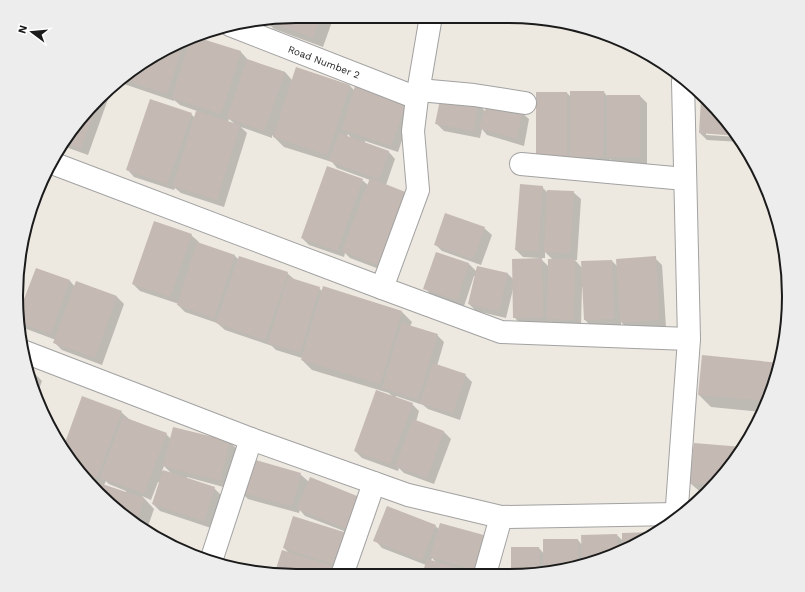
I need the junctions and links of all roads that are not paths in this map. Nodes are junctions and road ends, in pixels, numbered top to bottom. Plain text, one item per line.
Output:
1 (430, 23) edge
2 (240, 29) edge
3 (684, 87) edge
4 (418, 94) junction
5 (526, 103) dead end
6 (521, 164) dead end
7 (57, 165) edge
8 (685, 180) junction
9 (382, 288) junction
10 (689, 339) junction
11 (29, 354) edge
12 (251, 440) junction
13 (374, 483) junction
14 (676, 512) edge
15 (501, 517) junction
16 (669, 517) edge
17 (213, 556) edge
18 (344, 569) edge
19 (486, 569) edge

1 - 4 street
2 - 4 street, Road Number 2
3 - 8 street
4 - 5 street, Road Number 2
4 - 9 street
6 - 8 street
7 - 9 street
8 - 10 street
9 - 10 street
10 - 14 street
11 - 12 street
12 - 13 street
12 - 17 street
13 - 15 street
13 - 18 street
15 - 16 street
15 - 19 street

